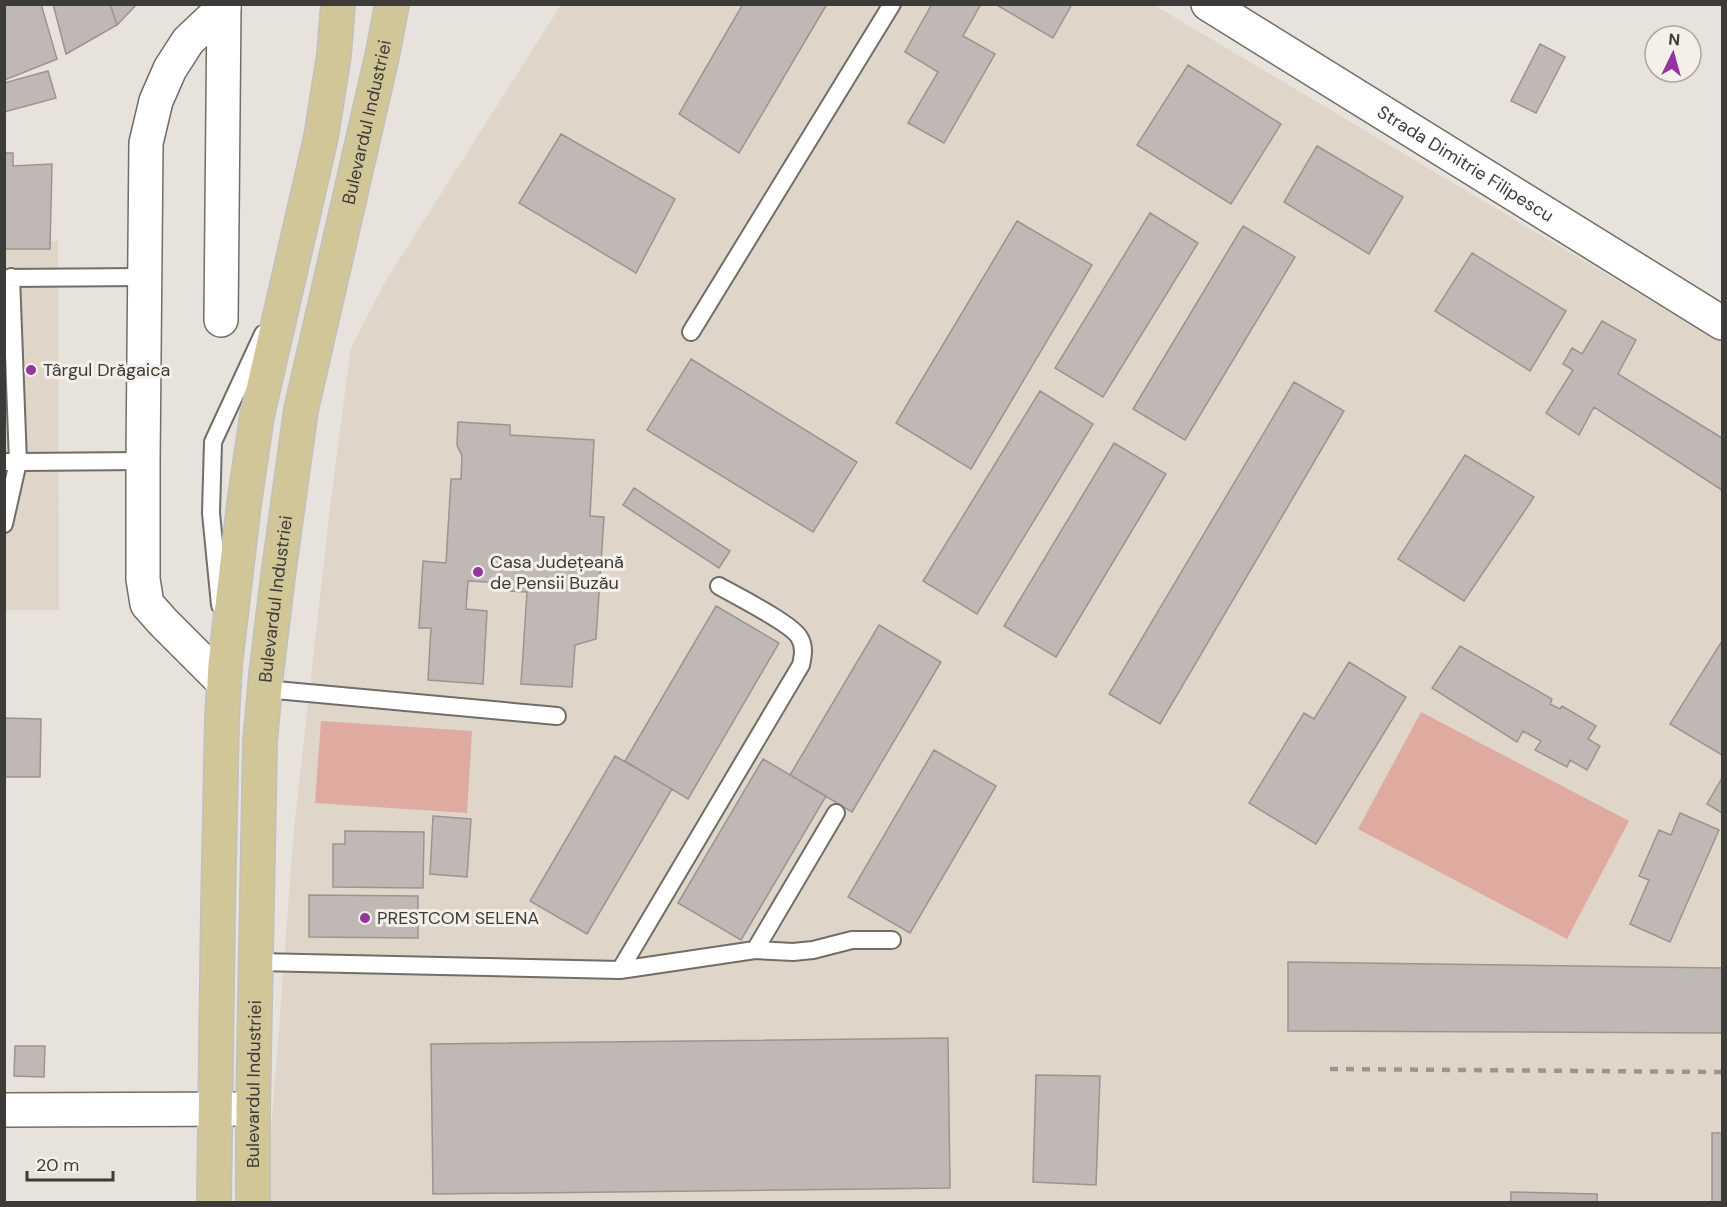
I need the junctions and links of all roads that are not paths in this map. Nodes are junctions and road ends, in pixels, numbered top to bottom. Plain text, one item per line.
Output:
1 (338, 4) edge
2 (392, 4) edge
3 (892, 4) edge
4 (1208, 4) edge
5 (224, 6) edge
6 (145, 277) junction
7 (8, 278) edge
8 (221, 320) dead end
9 (1722, 323) edge
10 (691, 332) dead end
11 (143, 461) junction
12 (11, 462) edge
13 (4, 524) edge
14 (719, 586) dead end
15 (225, 674) junction
16 (265, 689) junction
17 (557, 716) dead end
18 (836, 813) dead end
19 (892, 940) dead end
20 (755, 950) junction
21 (257, 962) junction
22 (620, 970) junction
23 (214, 1109) junction
24 (253, 1109) junction
25 (4, 1110) edge
26 (214, 1203) edge
27 (253, 1203) edge

1 - 15 main road
2 - 16 main road, Bulevardul Industriei
3 - 10 lane
4 - 9 street, Strada Dimitrie Filipescu
5 - 6 street
5 - 8 street
6 - 7 lane
6 - 11 street
7 - 12 lane
11 - 12 lane
11 - 15 street
12 - 13 lane
14 - 22 lane
15 - 23 main road
16 - 17 lane
16 - 21 main road, Bulevardul Industriei
18 - 20 lane
19 - 20 lane
20 - 22 lane
21 - 22 lane
21 - 24 main road, Bulevardul Industriei
23 - 24 street
23 - 25 street
23 - 26 main road
24 - 27 main road, Bulevardul Industriei

